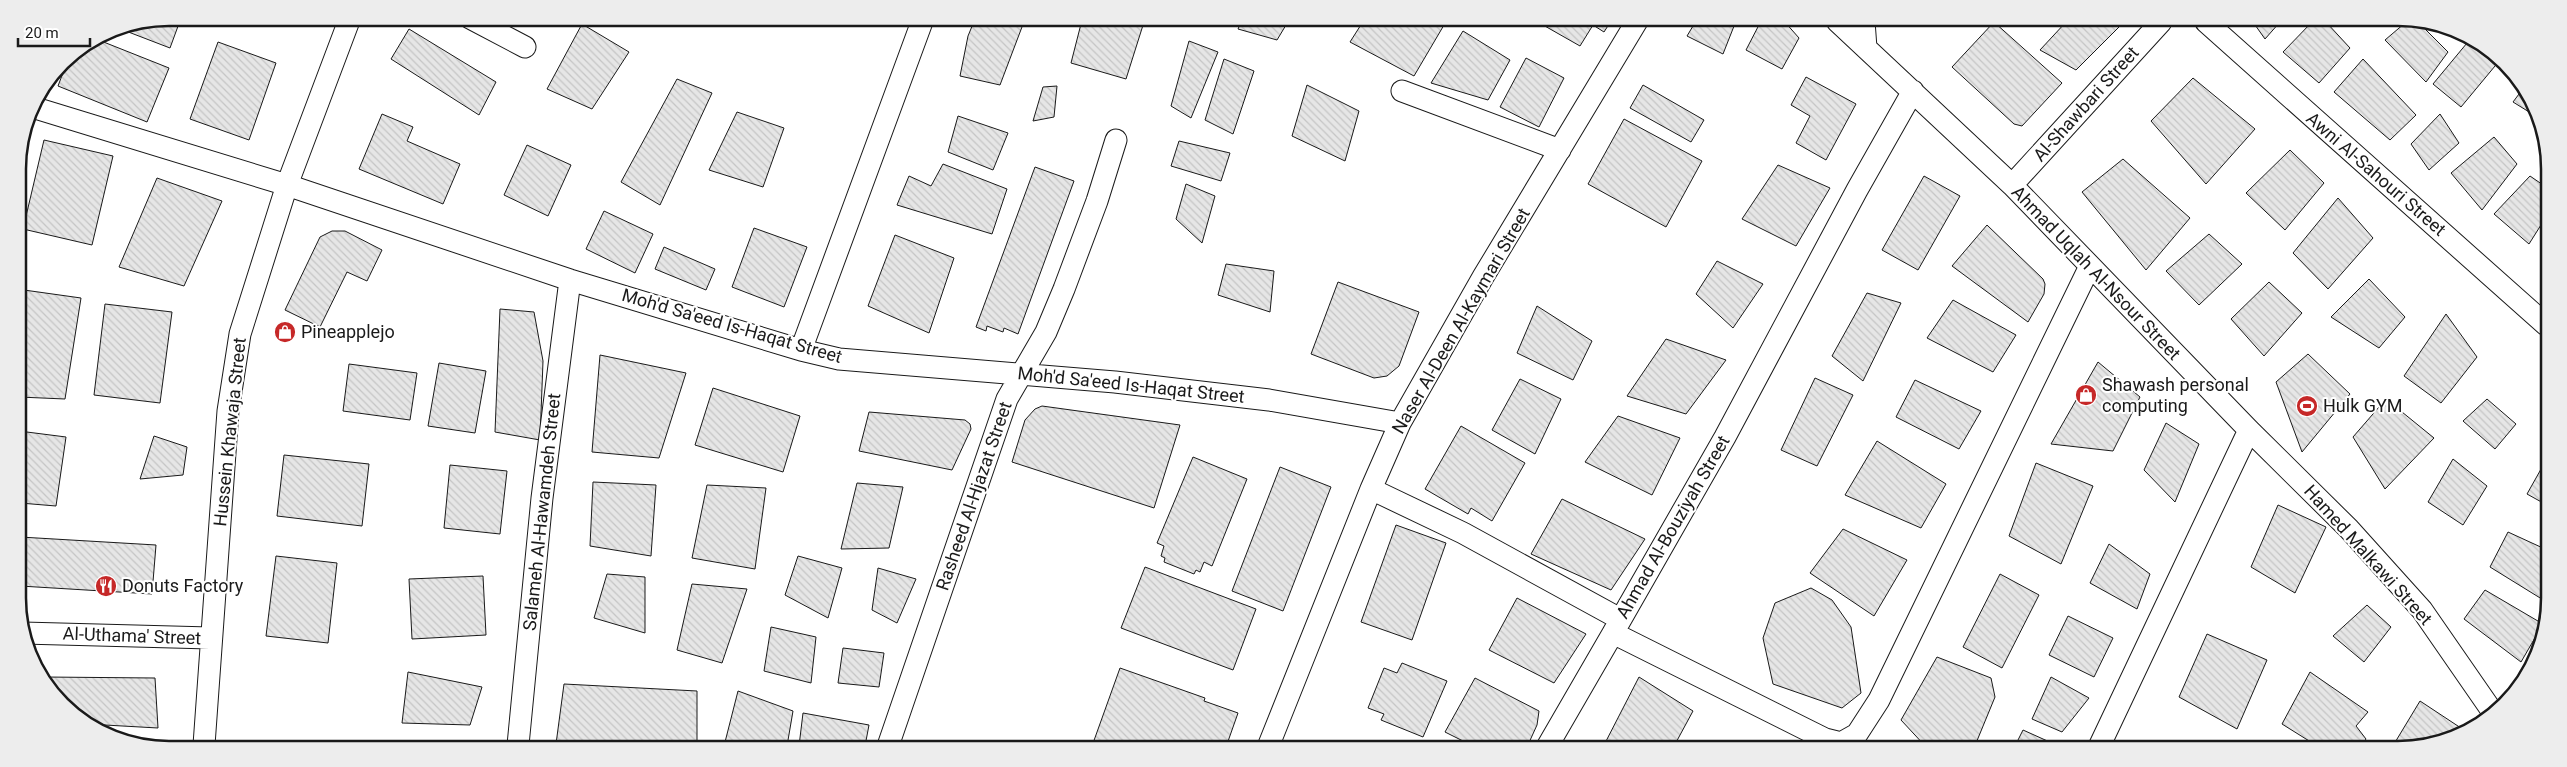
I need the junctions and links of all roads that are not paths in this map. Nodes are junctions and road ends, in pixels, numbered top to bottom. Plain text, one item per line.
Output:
1 (1634, 26) edge
2 (1843, 26) edge
3 (1864, 26) edge
4 (2157, 26) edge
5 (2211, 26) edge
6 (347, 27) edge
7 (487, 27) edge
8 (920, 27) edge
9 (525, 47) dead end
10 (1866, 48) junction
11 (1402, 90) dead end
12 (1913, 91) junction
13 (39, 109) edge
14 (1116, 140) dead end
15 (1560, 150) junction
16 (287, 185) junction
17 (2012, 185) junction
18 (2090, 266) junction
19 (570, 280) junction
20 (2541, 321) edge
21 (801, 350) junction
22 (1021, 373) junction
23 (1400, 423) junction
24 (2249, 430) junction
25 (1371, 489) junction
26 (1616, 626) junction
27 (31, 632) edge
28 (210, 638) junction
29 (2489, 707) edge
30 (1551, 740) edge
31 (1830, 740) edge
32 (1846, 740) edge
33 (2102, 740) edge
34 (204, 741) edge
35 (518, 741) edge
36 (890, 741) edge
37 (1271, 741) edge

1 - 15 street, Naser Al-Deen Al-Kaymari Street
2 - 10 street, Ahmad Uqlah Al-Nsour Street
3 - 10 street
4 - 17 street, Al-Shawbari Street
5 - 20 street, Awni Al-Sahouri Street
6 - 16 street, Hussein Khawaja Street
7 - 9 street
8 - 21 street
10 - 12 street, Ahmad Uqlah Al-Nsour Street
11 - 15 street
12 - 17 street, Ahmad Uqlah Al-Nsour Street
12 - 26 street, Ahmad Al-Bouziyah Street
13 - 16 street, Moh'd Sa'eed Is-Haqat Street
14 - 22 street, Rasheed Al-Hjazat Street
15 - 23 street, Naser Al-Deen Al-Kaymari Street
16 - 19 street, Moh'd Sa'eed Is-Haqat Street
16 - 28 street, Hussein Khawaja Street
17 - 18 street, Ahmad Uqlah Al-Nsour Street
18 - 24 street, Ahmad Uqlah Al-Nsour Street
18 - 32 street, Ahmad Al-Bouziyah Street
19 - 21 street, Moh'd Sa'eed Is-Haqat Street
19 - 35 street, Salameh Al-Hawamdeh Street
21 - 22 street, Moh'd Sa'eed Is-Haqat Street
22 - 23 street, Moh'd Sa'eed Is-Haqat Street
22 - 36 street, Rasheed Al-Hjazat Street
23 - 25 street, Naser Al-Deen Al-Kaymari Street
24 - 29 street, Hamed Malkawi Street
24 - 33 street
25 - 26 street
25 - 37 street, Naser Al-Deen Al-Kaymari Street
26 - 30 street
26 - 31 street, Ahmad Al-Bouziyah Street
27 - 28 street, Al-Uthama' Street
28 - 34 street, Hussein Khawaja Street

